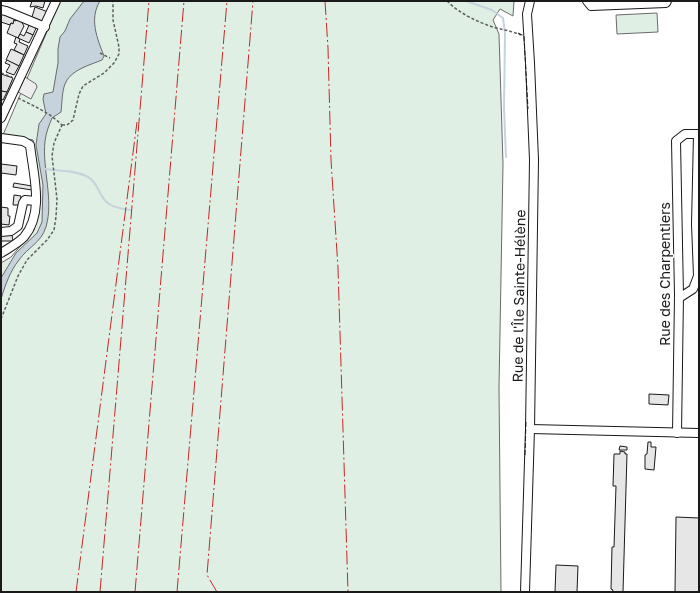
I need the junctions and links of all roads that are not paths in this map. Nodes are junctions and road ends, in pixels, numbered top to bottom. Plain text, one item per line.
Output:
1 (56, 1) edge
2 (530, 1) edge
3 (587, 1) edge
4 (668, 1) edge
5 (1, 10) edge
6 (45, 27) junction
7 (1, 118) edge
8 (698, 134) edge
9 (1, 138) edge
10 (36, 201) junction
11 (1, 232) edge
12 (1, 253) edge
13 (679, 298) junction
14 (530, 429) junction
15 (676, 433) junction
16 (699, 433) edge
17 (525, 592) edge

1 - 6 street
2 - 14 street, Rue de l'Île Sainte-Hélène
3 - 4 street
5 - 6 street
6 - 7 street
8 - 13 street
8 - 13 street, Rue des Charpentiers
9 - 10 street
10 - 11 street
10 - 12 street
13 - 15 street, Rue des Charpentiers
14 - 15 street
14 - 17 street, Rue de l'Île Sainte-Hélène
15 - 16 street

